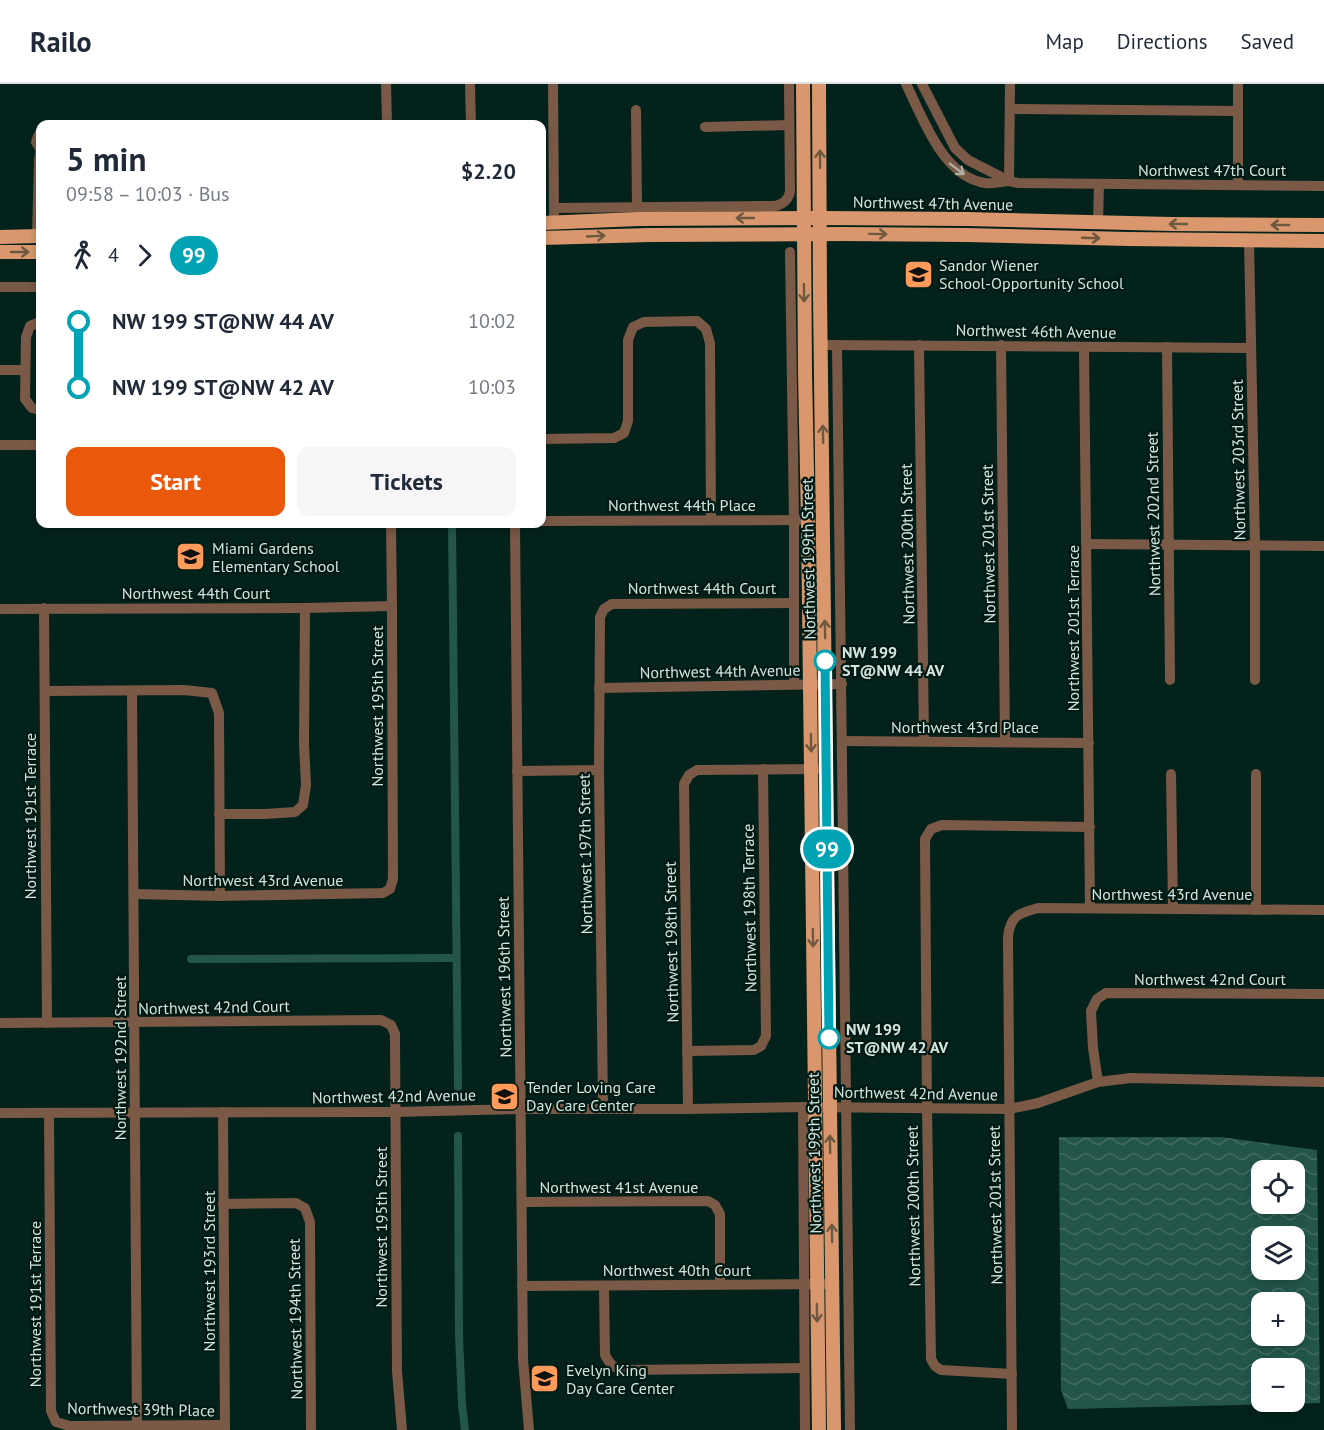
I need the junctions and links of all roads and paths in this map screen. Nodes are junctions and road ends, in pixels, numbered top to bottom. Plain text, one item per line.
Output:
1 (386, 84) edge
2 (553, 84) edge
3 (789, 84) edge
4 (803, 84) edge
5 (819, 84) edge
6 (906, 84) edge
7 (922, 84) edge
8 (1010, 84) edge
9 (1238, 84) edge
10 (470, 86) dead end
11 (1010, 109) junction
12 (636, 110) dead end
13 (1238, 111) junction
14 (387, 120) edge
15 (471, 120) edge
16 (789, 125) junction
17 (705, 127) dead end
18 (947, 134) junction
19 (935, 141) junction
20 (1009, 182) junction
21 (1099, 184) junction
22 (1238, 185) junction
23 (1324, 186) edge
24 (637, 207) junction
25 (554, 208) junction
26 (804, 218) junction
27 (820, 218) junction
28 (1054, 221) junction
29 (548, 223) edge
30 (1098, 223) junction
31 (1236, 225) junction
32 (1324, 225) edge
33 (804, 234) junction
34 (820, 234) junction
35 (36, 236) edge
36 (1032, 236) junction
37 (0, 237) edge
38 (546, 238) edge
39 (1249, 240) junction
40 (1324, 241) edge
41 (0, 252) edge
42 (36, 252) edge
43 (790, 252) dead end
44 (0, 287) edge
45 (36, 287) edge
46 (35, 324) edge
47 (822, 345) junction
48 (837, 345) junction
49 (919, 345) junction
50 (1001, 345) junction
51 (1084, 347) junction
52 (1167, 347) junction
53 (1251, 348) junction
54 (0, 370) edge
55 (25, 370) junction
56 (36, 409) edge
57 (546, 439) edge
58 (0, 445) edge
59 (36, 445) edge
60 (711, 520) junction
61 (794, 520) junction
62 (808, 520) junction
63 (824, 520) junction
64 (546, 521) edge
65 (391, 528) edge
66 (515, 528) edge
67 (1087, 544) junction
68 (1168, 545) junction
69 (1255, 545) junction
70 (1324, 546) edge
71 (793, 603) junction
72 (612, 604) joint
73 (392, 606) junction
74 (44, 608) junction
75 (304, 608) junction
76 (0, 609) edge
77 (1170, 680) dead end
78 (1255, 680) dead end
79 (794, 684) junction
80 (810, 684) junction
81 (826, 684) junction
82 (842, 684) junction
83 (599, 688) junction
84 (45, 691) junction
85 (132, 691) junction
86 (842, 741) junction
87 (924, 741) junction
88 (1005, 742) junction
89 (1089, 742) junction
90 (763, 769) junction
91 (812, 769) junction
92 (826, 769) junction
93 (599, 770) junction
94 (517, 771) junction
95 (1171, 774) dead end
96 (1256, 774) dead end
97 (219, 814) junction
98 (1090, 827) junction
99 (390, 889) joint
100 (135, 894) junction
101 (220, 896) junction
102 (1090, 908) junction
103 (1173, 909) junction
104 (1256, 910) junction
105 (1324, 910) edge
106 (1020, 912) joint
107 (1324, 994) edge
108 (134, 1022) junction
109 (0, 1023) edge
110 (47, 1023) junction
111 (391, 1025) joint
112 (687, 1051) junction
113 (1098, 1082) junction
114 (1324, 1082) edge
115 (809, 1107) junction
116 (830, 1107) junction
117 (846, 1107) junction
118 (520, 1109) junction
119 (603, 1109) junction
120 (688, 1109) junction
121 (927, 1109) junction
122 (1010, 1109) junction
123 (223, 1112) junction
124 (395, 1112) junction
125 (0, 1113) edge
126 (49, 1113) junction
127 (135, 1113) junction
128 (522, 1202) junction
129 (223, 1204) junction
130 (810, 1284) junction
131 (832, 1284) junction
132 (720, 1285) junction
133 (522, 1286) junction
134 (604, 1286) junction
135 (804, 1368) junction
136 (1012, 1374) junction
137 (56, 1422) joint
138 (137, 1425) junction
139 (225, 1427) edge
140 (311, 1430) edge
141 (402, 1430) edge
142 (529, 1430) edge
143 (805, 1430) edge
144 (819, 1430) edge
145 (834, 1430) edge
146 (850, 1430) edge
147 (1012, 1430) edge

1 - 14 street
2 - 25 street
3 - 16 street
4 - 26 main road, Northwest 199th Street
27 -> 5 main road, Northwest 199th Street
6 - 19 street, Northwest 47th Court
7 - 18 street
8 - 11 street
9 - 13 street
10 - 15 street
11 - 13 street
11 - 20 street
12 - 24 street
13 - 22 street
16 - 17 street
16 - 24 street
18 - 19 street
18 - 20 street
19 -> 20 street, Northwest 47th Court
20 - 21 street, Northwest 47th Court
21 - 22 street, Northwest 47th Court
21 - 30 street
22 - 23 street, Northwest 47th Court
24 - 25 street
25 - 29 street
26 - 27 main road, Northwest 47th Avenue
26 -> 29 main road, Northwest 47th Avenue
26 - 33 main road, Northwest 199th Street
27 - 28 main road, Northwest 47th Avenue
27 - 34 main road, Northwest 199th Street
28 - 30 main road, Northwest 47th Avenue
28 - 36 main road
31 -> 30 main road, Northwest 47th Avenue
32 -> 31 main road, Northwest 47th Avenue
31 - 39 main road
33 - 34 main road, Northwest 47th Avenue
38 -> 33 main road, Northwest 47th Avenue
33 -> 62 main road, Northwest 199th Street
34 -> 36 main road, Northwest 47th Avenue
34 - 47 main road, Northwest 199th Street
35 - 37 main road
36 -> 39 main road, Northwest 47th Avenue
39 - 40 main road, Northwest 47th Avenue
39 - 53 street, Northwest 203rd Street
41 -> 42 main road
43 - 61 street
44 - 45 street
46 - 55 street
47 - 48 street, Northwest 46th Avenue
63 -> 47 main road, Northwest 199th Street
48 - 49 street, Northwest 46th Avenue
48 - 82 street
49 - 50 street, Northwest 46th Avenue
49 - 87 street, Northwest 200th Street
50 - 51 street, Northwest 46th Avenue
50 - 88 street, Northwest 201st Street
51 - 52 street, Northwest 46th Avenue
51 - 67 street, Northwest 201st Terrace
52 - 53 street, Northwest 46th Avenue
52 - 68 street, Northwest 202nd Street
53 - 69 street, Northwest 203rd Street
54 - 55 street
55 - 56 street
57 - 60 street
58 - 59 street
60 - 61 street, Northwest 44th Place
60 - 64 street, Northwest 44th Place
61 - 62 street, Northwest 44th Place
61 - 71 street
62 - 63 street, Northwest 44th Place
62 - 80 main road, Northwest 199th Street
81 -> 63 main road, Northwest 199th Street
65 - 73 street, Northwest 195th Street
66 - 94 street, Northwest 196th Street
67 - 68 street
67 - 89 street, Northwest 201st Terrace
68 - 69 street
68 - 77 street, Northwest 202nd Street
69 - 70 street
69 - 78 street, Northwest 203rd Street
71 - 72 street, Northwest 44th Court
71 - 79 street
72 - 83 street, Northwest 197th Street
73 - 75 street, Northwest 44th Court
73 - 99 street, Northwest 195th Street
74 - 75 street, Northwest 44th Court
74 - 76 street, Northwest 44th Court
74 - 84 street, Northwest 191st Terrace
75 - 97 street
79 - 80 street, Northwest 44th Avenue
79 - 83 street, Northwest 44th Avenue
80 - 81 street, Northwest 44th Avenue
80 -> 91 main road, Northwest 199th Street
81 - 82 street, Northwest 44th Avenue
81 - 92 main road, Northwest 199th Street
82 - 86 street
83 - 93 street, Northwest 197th Street
84 - 85 street
84 - 110 street, Northwest 191st Terrace
85 - 97 street
85 - 100 street, Northwest 192nd Street
86 - 87 street, Northwest 43rd Place
86 - 117 street
87 - 88 street, Northwest 43rd Place
88 - 89 street, Northwest 43rd Place
89 - 98 street, Northwest 201st Terrace
90 - 91 street
90 - 112 street, Northwest 198th Street
90 - 112 street, Northwest 198th Terrace
91 - 92 street
91 -> 115 main road, Northwest 199th Street
92 - 116 main road, Northwest 199th Street
93 - 94 street
93 - 119 street, Northwest 197th Street
94 - 118 street, Northwest 196th Street
95 - 103 street
96 - 104 street
97 - 101 street
98 - 102 street, Northwest 201st Terrace
98 - 121 street, Northwest 200th Street
99 - 101 street, Northwest 43rd Avenue
100 - 101 street, Northwest 43rd Avenue
100 - 108 street, Northwest 192nd Street
102 - 103 street, Northwest 43rd Avenue
102 - 106 street, Northwest 43rd Avenue
103 - 104 street, Northwest 43rd Avenue
104 - 105 street, Northwest 43rd Avenue
106 - 122 street, Northwest 201st Street
107 - 113 street, Northwest 42nd Court
108 - 110 street, Northwest 42nd Court
108 - 111 street, Northwest 42nd Court
108 - 127 street, Northwest 192nd Street
109 - 110 street, Northwest 42nd Court
111 - 124 street, Northwest 195th Street
112 - 120 street, Northwest 198th Street
113 - 114 street, Northwest 42nd Avenue
113 - 122 street, Northwest 42nd Avenue
115 - 116 street, Northwest 42nd Avenue
115 - 120 street, Northwest 42nd Avenue
115 - 130 main road, Northwest 199th Street
116 - 117 street, Northwest 42nd Avenue
131 -> 116 main road, Northwest 199th Street
117 - 121 street, Northwest 42nd Avenue
117 - 146 street
118 - 119 street, Northwest 42nd Avenue
118 - 124 street, Northwest 42nd Avenue
118 - 128 street, Northwest 196th Street
119 - 120 street, Northwest 42nd Avenue
121 - 122 street, Northwest 42nd Avenue
121 - 136 street, Northwest 200th Street
122 - 136 street, Northwest 201st Street
123 - 124 street, Northwest 42nd Avenue
123 - 127 street, Northwest 42nd Avenue
123 - 129 street, Northwest 193rd Street
124 - 141 street, Northwest 195th Street
125 - 126 street, Northwest 42nd Avenue
126 - 127 street, Northwest 42nd Avenue
126 - 137 street, Northwest 191st Terrace
127 - 138 street, Northwest 192nd Street
128 - 132 street, Northwest 41st Avenue
128 - 133 street, Northwest 196th Street
129 - 139 street, Northwest 193rd Street
129 - 140 street, Northwest 194th Street
130 - 131 street, Northwest 40th Court
130 - 132 street, Northwest 40th Court
130 - 135 street
130 -> 144 main road, Northwest 199th Street
131 - 145 main road, Northwest 199th Street
132 - 134 street, Northwest 40th Court
133 - 134 street, Northwest 40th Court
133 - 142 street, Northwest 196th Street
134 - 135 street
135 - 143 street
136 - 147 street, Northwest 201st Street
137 - 138 street, Northwest 39th Place
138 - 139 street, Northwest 39th Place

